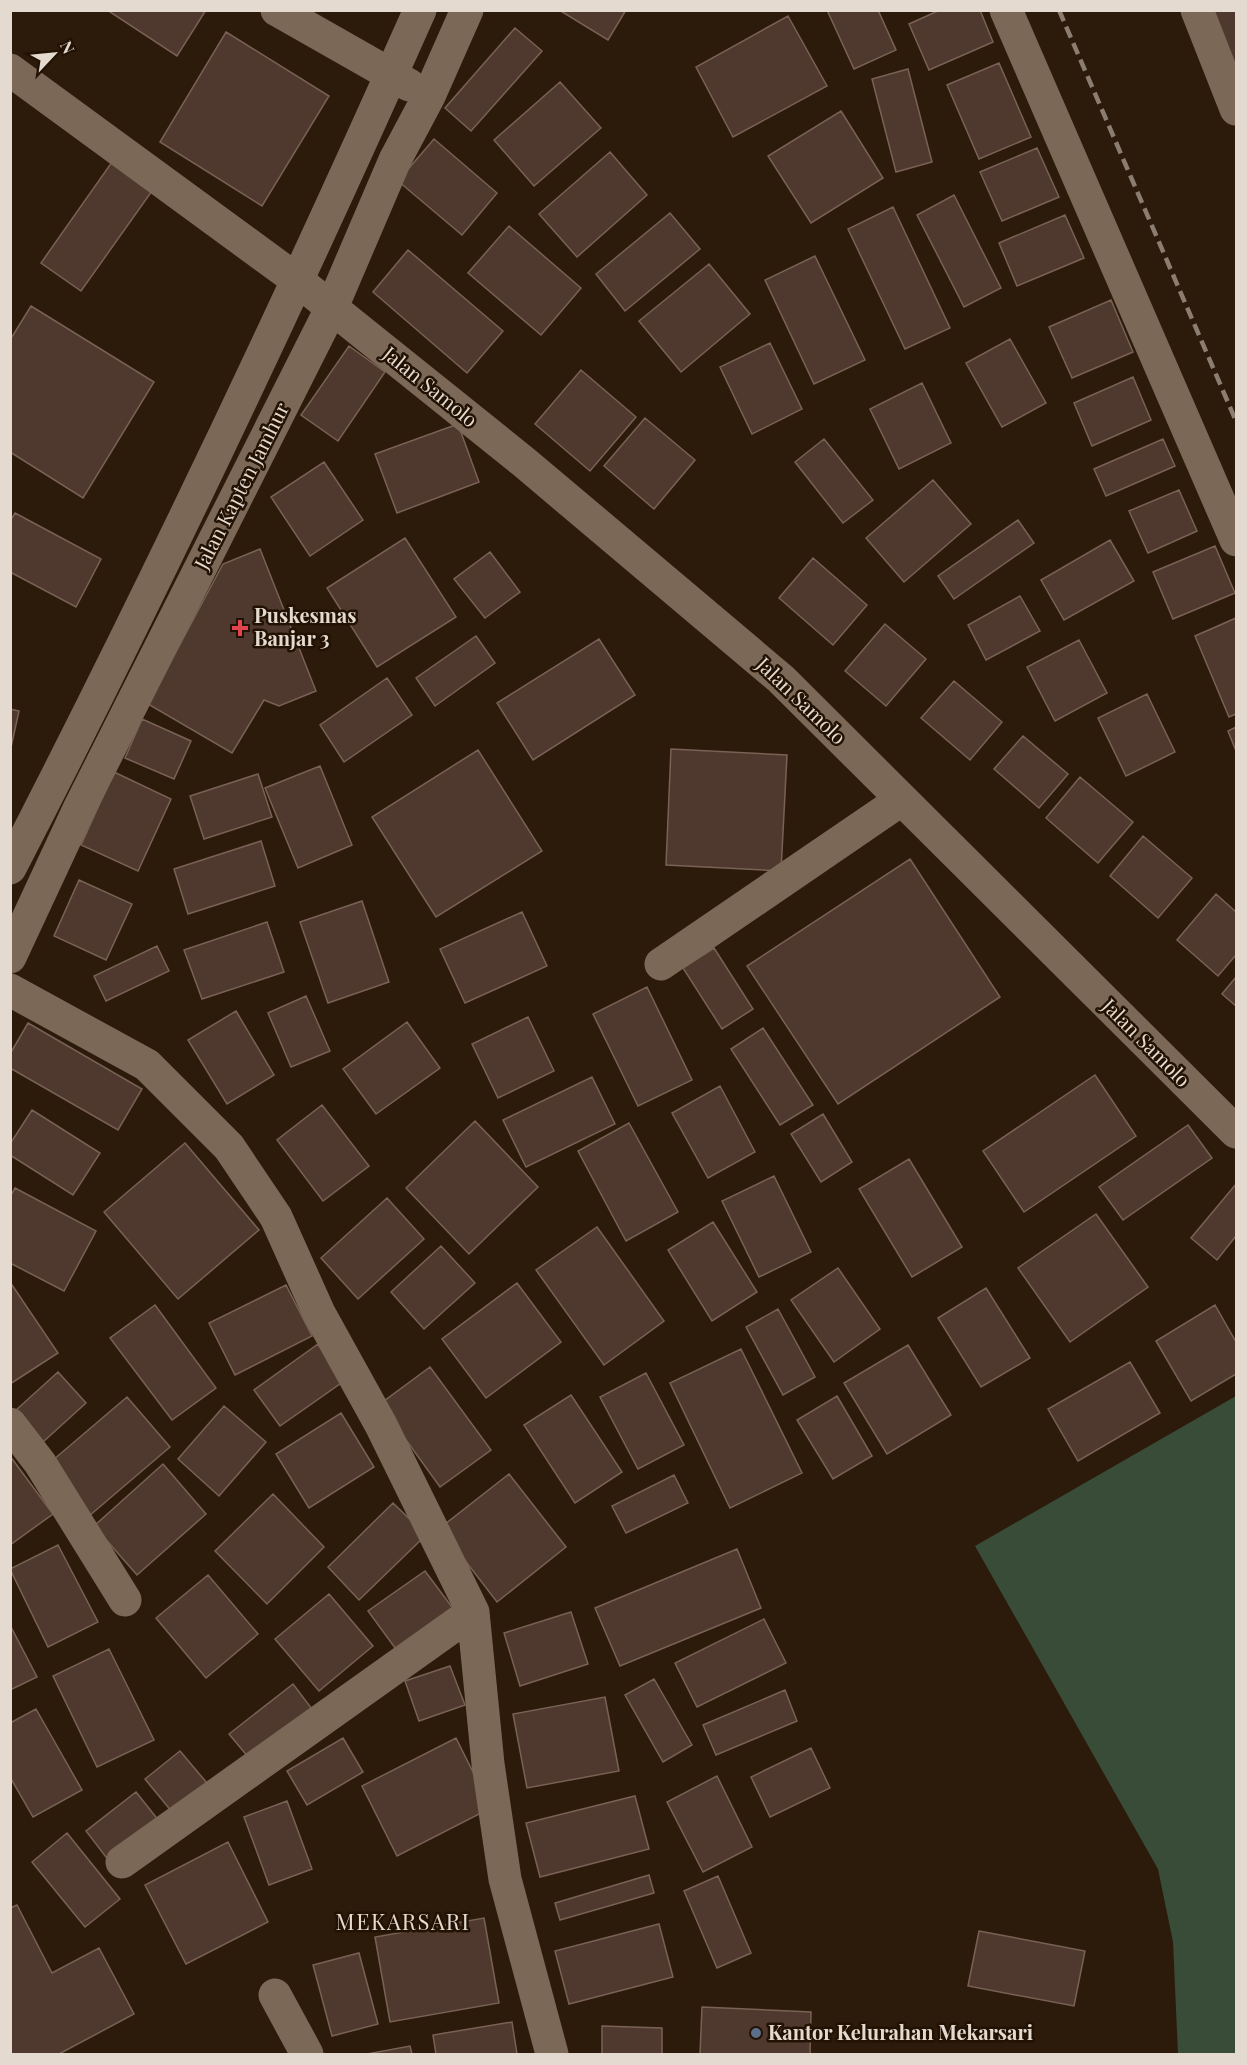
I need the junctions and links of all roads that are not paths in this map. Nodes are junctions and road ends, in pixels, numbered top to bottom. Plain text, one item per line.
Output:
1 (277, 10) edge
2 (420, 10) edge
3 (467, 10) edge
4 (1006, 10) edge
5 (1197, 10) edge
6 (10, 70) edge
7 (391, 75) junction
8 (429, 96) junction
9 (1236, 109) edge
10 (297, 280) junction
11 (332, 307) junction
12 (1236, 540) edge
13 (901, 800) junction
14 (10, 868) edge
15 (10, 957) edge
16 (661, 964) dead end
17 (10, 990) edge
18 (1236, 1132) edge
19 (10, 1424) edge
20 (125, 1600) dead end
21 (472, 1612) junction
22 (122, 1862) dead end
23 (275, 1995) dead end
24 (307, 2055) edge
25 (552, 2055) edge

1 - 7 street
2 - 7 street, Jalan Kapten Jamhur
3 - 8 street, Jalan Kapten Jamhur
4 - 12 street
5 - 9 street
6 - 10 street, Jalan Samolo
7 - 8 street
7 - 10 street, Jalan Kapten Jamhur
8 - 11 street, Jalan Kapten Jamhur
10 - 11 street, Jalan Samolo
10 - 14 street, Jalan Kapten Jamhur
11 - 13 street, Jalan Samolo
11 - 15 street, Jalan Kapten Jamhur
13 - 16 street
13 - 18 street, Jalan Samolo
17 - 21 street
19 - 20 street
21 - 22 street
21 - 25 street
23 - 24 street

